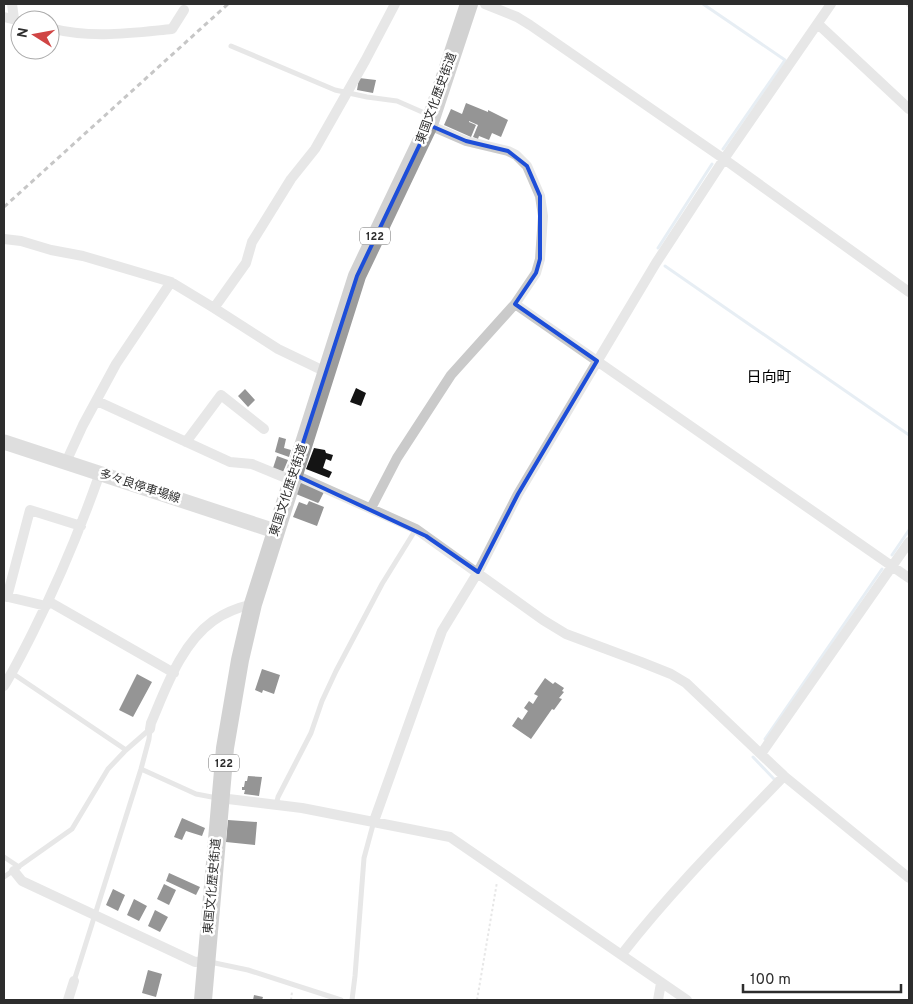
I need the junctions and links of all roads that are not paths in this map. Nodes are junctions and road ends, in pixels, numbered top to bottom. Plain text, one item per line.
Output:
1 (395, 4) edge
2 (469, 4) edge
3 (485, 4) edge
4 (831, 4) edge
5 (184, 10) dead end
6 (818, 24) junction
7 (60, 30) edge
8 (231, 46) dead end
9 (347, 93) junction
10 (909, 109) edge
11 (430, 120) junction
12 (724, 158) junction
13 (4, 239) edge
14 (172, 282) junction
15 (909, 292) edge
16 (515, 304) junction
17 (214, 308) junction
18 (597, 361) junction
19 (326, 372) junction
20 (97, 401) junction
21 (264, 429) dead end
22 (4, 442) edge
23 (186, 442) junction
24 (66, 462) junction
25 (100, 473) junction
26 (292, 477) junction
27 (371, 508) junction
28 (81, 526) junction
29 (416, 529) junction
30 (275, 531) junction
31 (909, 542) edge
32 (892, 566) junction
33 (478, 572) junction
34 (909, 578) edge
35 (6, 596) edge
36 (47, 603) junction
37 (253, 604) junction
38 (12, 673) junction
39 (174, 673) junction
40 (4, 686) edge
41 (150, 729) junction
42 (126, 750) junction
43 (761, 754) junction
44 (141, 769) junction
45 (784, 776) junction
46 (220, 798) junction
47 (276, 805) junction
48 (374, 821) junction
49 (4, 857) edge
50 (16, 869) junction
51 (4, 877) edge
52 (909, 878) edge
53 (95, 916) junction
54 (622, 954) junction
55 (206, 961) junction
56 (74, 981) joint
57 (661, 983) junction
58 (68, 1000) edge
59 (202, 1000) edge
60 (341, 1000) edge
61 (352, 1000) edge
62 (658, 1000) edge
63 (687, 1000) edge

1 - 9 street
2 - 11 highway, 東国文化歴史街道 / 122
3 - 12 street
4 - 6 street
5 - 7 street
6 - 10 street
6 - 12 street
8 - 9 lane
9 - 11 lane
9 - 17 street
11 - 16 street
11 - 19 highway, 東国文化歴史街道 / 122
12 - 15 street
12 - 18 street
13 - 14 street
14 - 17 street
14 - 20 street
16 - 18 street
16 - 27 street
17 - 19 street
18 - 32 street
18 - 33 street
19 - 26 highway, 東国文化歴史街道 / 122
20 - 23 street
20 - 24 street
21 - 23 street
22 - 24 main road, 多々良停車場線
23 - 26 street
24 - 25 main road, 多々良停車場線
25 - 28 street
25 - 30 main road, 多々良停車場線
26 - 27 street
26 - 30 highway, 東国文化歴史街道 / 122
27 - 29 street
28 - 35 street
28 - 36 street
29 - 33 street
29 - 47 lane
30 - 37 highway, 東国文化歴史街道 / 122
31 - 32 street
32 - 34 street
32 - 43 street
33 - 43 street
33 - 48 street
35 - 36 street
36 - 38 street
36 - 39 street
37 - 39 street
37 - 46 highway, 東国文化歴史街道 / 122
38 - 40 street
38 - 42 lane
39 - 41 street
41 - 42 lane
41 - 44 lane
42 - 50 lane
43 - 45 street
44 - 46 lane
44 - 53 lane
45 - 52 street
45 - 54 street
46 - 47 street
46 - 55 highway, 東国文化歴史街道 / 122
47 - 48 street
48 - 54 street
48 - 61 lane
49 - 50 lane
50 - 51 lane
50 - 53 street
53 - 55 street
53 - 56 lane
54 - 57 street
55 - 59 highway, 東国文化歴史街道 / 122
55 - 60 lane
56 - 58 street
57 - 62 street
57 - 63 street

